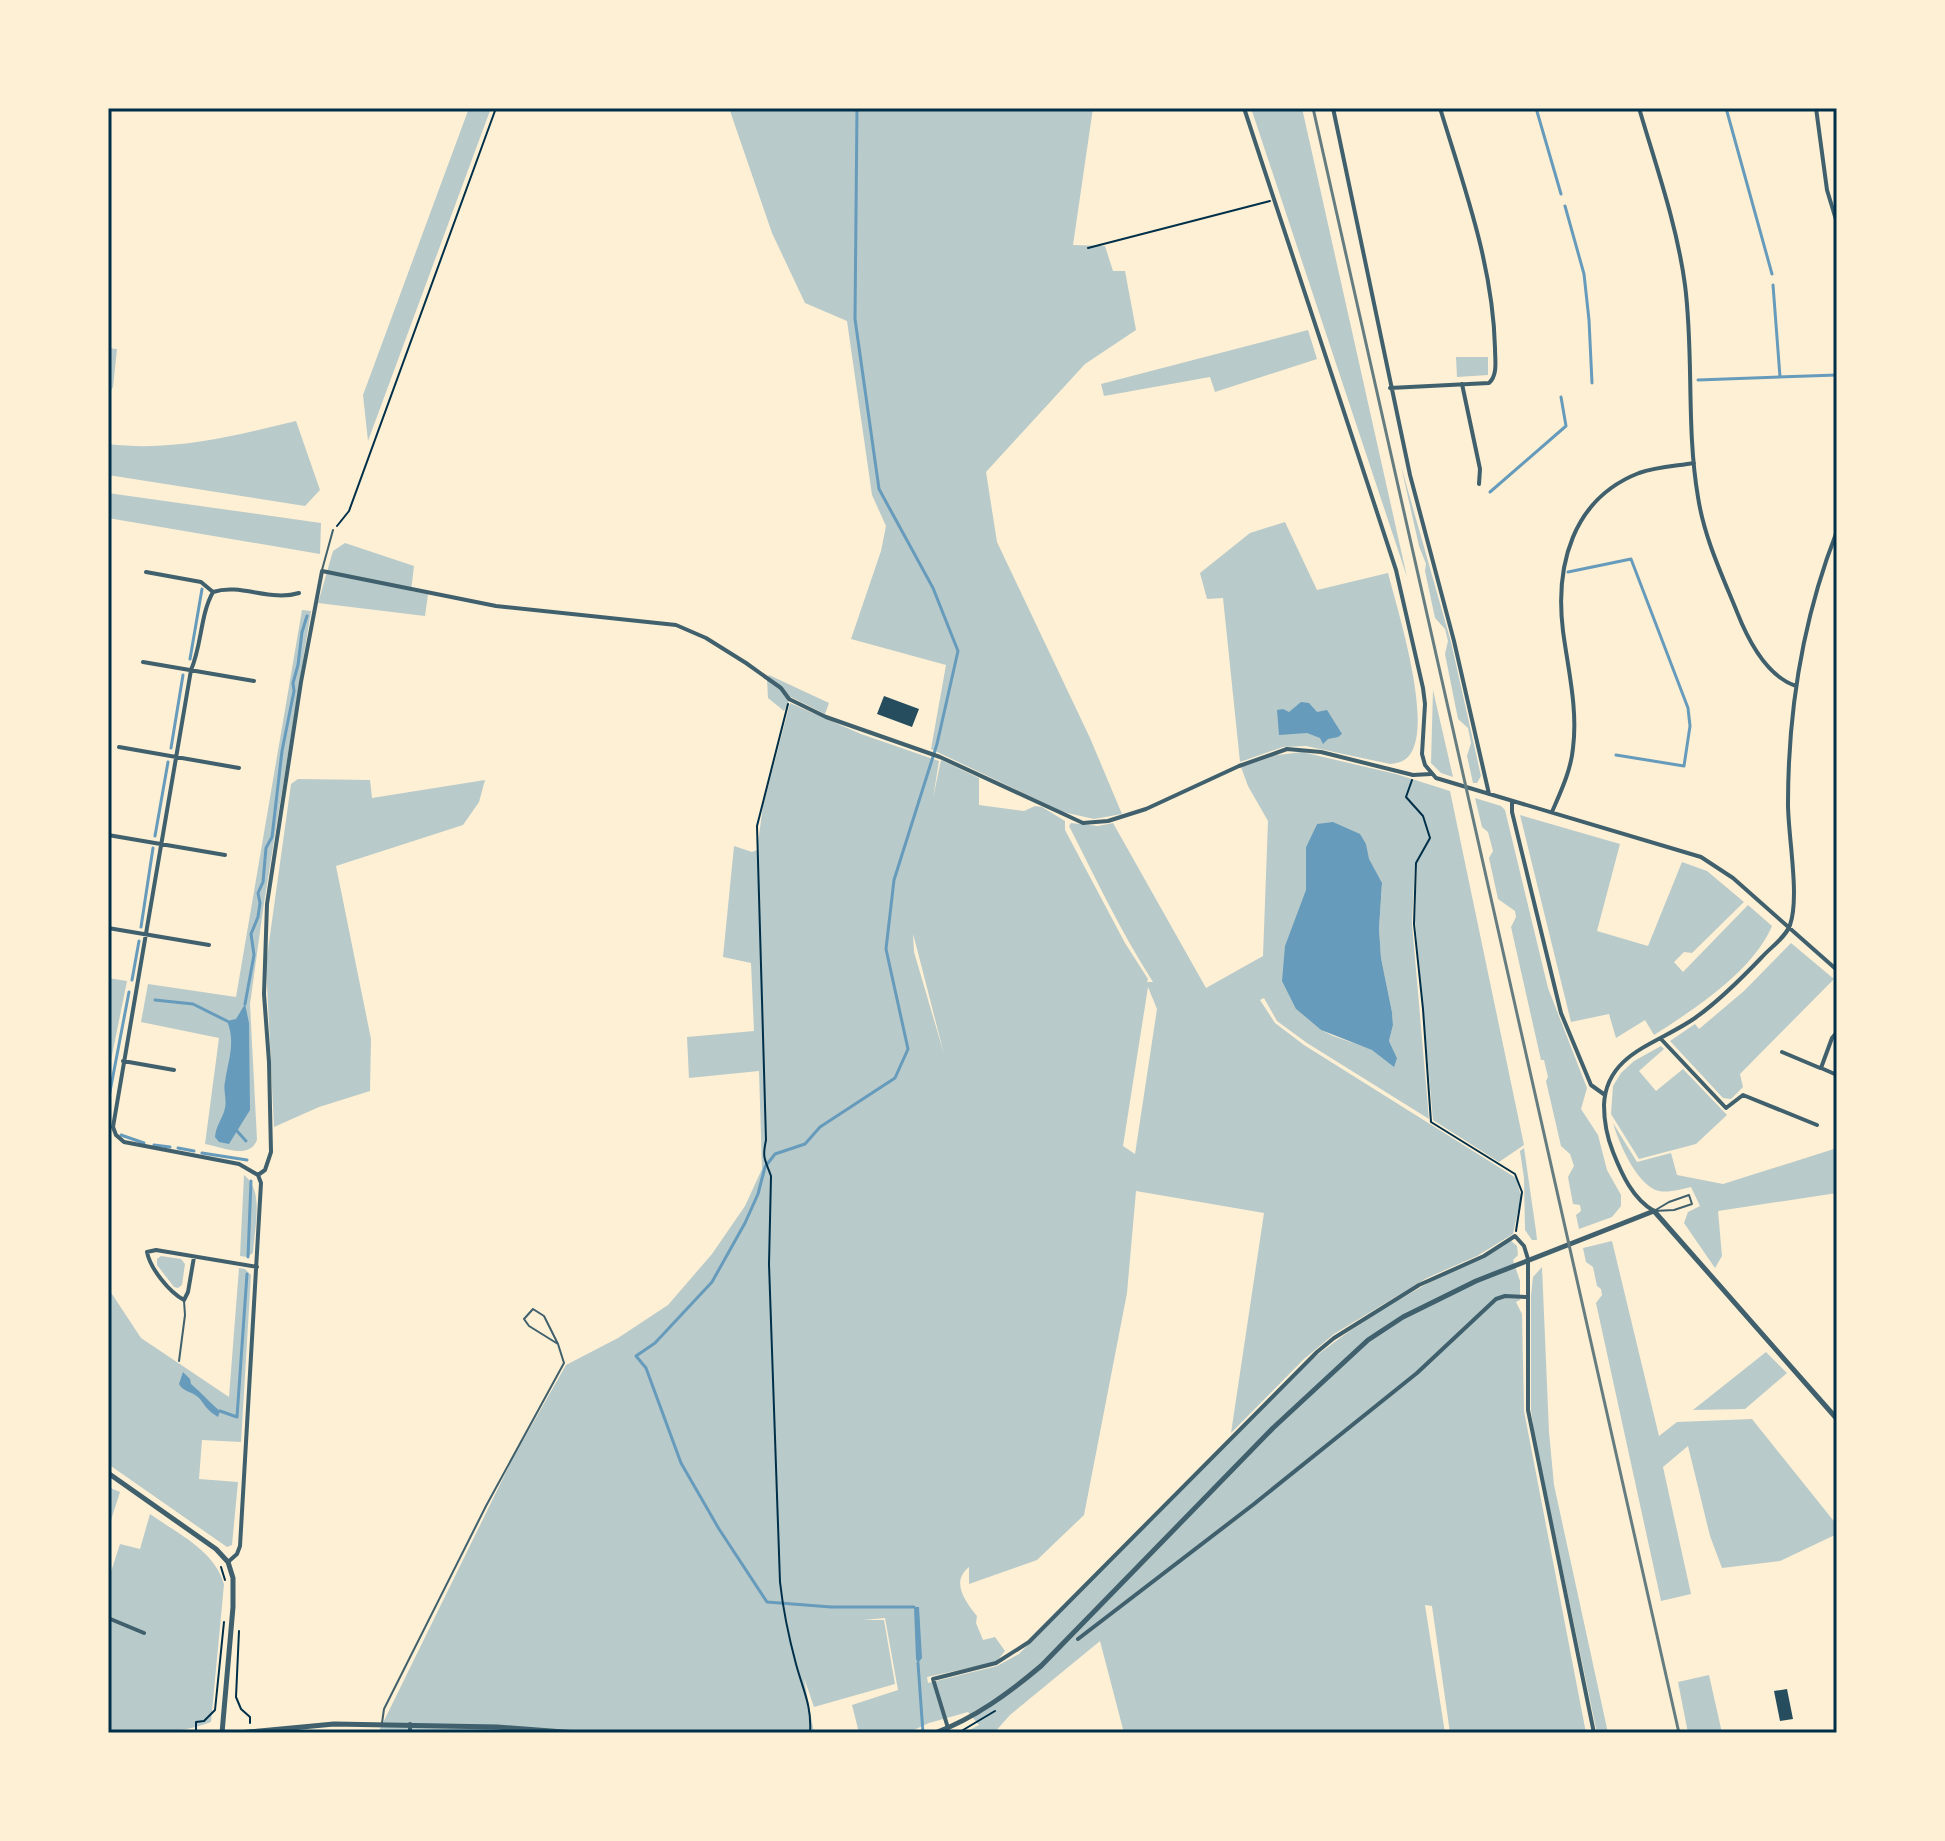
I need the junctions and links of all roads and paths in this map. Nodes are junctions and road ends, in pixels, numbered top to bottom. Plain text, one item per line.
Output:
1 (496, 108) edge
2 (1244, 108) edge
3 (1333, 108) edge
4 (1440, 108) edge
5 (1639, 108) edge
6 (1816, 108) edge
7 (1275, 199) junction
8 (1837, 223) edge
9 (1088, 248) dead end
10 (1462, 384) junction
11 (1390, 388) junction
12 (1694, 463) junction
13 (1479, 484) dead end
14 (333, 530) joint
15 (1837, 531) edge
16 (322, 571) junction
17 (146, 572) dead end
18 (213, 592) junction
19 (299, 593) dead end
20 (143, 662) dead end
21 (191, 670) junction
22 (254, 681) dead end
23 (1796, 686) junction
24 (789, 699) junction
25 (119, 747) dead end
26 (176, 757) junction
27 (239, 768) dead end
28 (1431, 774) junction
29 (1413, 775) junction
30 (1489, 794) junction
31 (1512, 801) junction
32 (1552, 812) junction
33 (108, 835) edge
34 (161, 844) junction
35 (225, 855) dead end
36 (108, 928) edge
37 (1789, 928) junction
38 (146, 934) junction
39 (209, 945) dead end
40 (1837, 970) edge
41 (1837, 1032) edge
42 (1661, 1039) junction
43 (1782, 1052) dead end
44 (123, 1061) junction
45 (1821, 1068) junction
46 (174, 1070) dead end
47 (1837, 1075) edge
48 (1605, 1095) junction
49 (1817, 1125) dead end
50 (116, 1135) junction
51 (108, 1138) edge
52 (258, 1175) junction
53 (1654, 1211) junction
54 (1515, 1236) junction
55 (194, 1257) junction
56 (1528, 1259) junction
57 (257, 1267) junction
58 (1526, 1297) junction
59 (184, 1300) junction
60 (558, 1344) junction
61 (179, 1361) dead end
62 (1837, 1419) edge
63 (108, 1473) edge
64 (228, 1562) junction
65 (226, 1584) dead end
66 (225, 1616) dead end
67 (108, 1618) edge
68 (144, 1633) dead end
69 (1078, 1639) dead end
70 (241, 1709) dead end
71 (381, 1724) junction
72 (410, 1724) junction
73 (948, 1728) junction
74 (250, 1731) edge
75 (196, 1733) edge
76 (222, 1733) edge
77 (237, 1733) edge
78 (410, 1733) edge
79 (577, 1733) edge
80 (810, 1733) edge
81 (935, 1733) edge
82 (1594, 1733) edge

1 - 14 path
2 - 7 street
3 - 11 street
4 - 10 street
5 - 12 street
6 - 8 street
7 - 9 path
7 - 28 street
10 - 11 street
10 - 13 street
11 - 30 street
12 - 23 street
12 - 32 street
14 - 16 lane
15 - 23 street
16 - 24 street
16 - 52 street
17 - 18 street
18 - 19 street
18 - 21 street
20 - 21 street
21 - 22 street
21 - 26 street
23 - 37 street
24 - 29 street
24 - 80 path
25 - 26 street
26 - 27 street
26 - 34 street
28 - 29 street
28 - 30 street
29 - 54 path
30 - 31 street
31 - 32 street
31 - 48 street
32 - 37 street
33 - 34 street
34 - 35 street
34 - 38 street
36 - 38 street
37 - 40 street
37 - 42 street
38 - 39 street
38 - 44 street
41 - 45 street
42 - 48 street
42 - 49 street
43 - 45 street
44 - 46 street
44 - 50 street
45 - 47 street
48 - 53 street
50 - 51 street
50 - 52 street
52 - 57 street
53 - 53 lane
53 - 56 street
53 - 62 street
54 - 56 street
54 - 73 street
55 - 57 street
55 - 59 street
55 - 59 street
56 - 58 street
56 - 73 street
57 - 64 street
58 - 69 street
58 - 82 street
59 - 61 lane
60 - 60 lane
60 - 71 lane
63 - 64 street
64 - 65 path
64 - 76 street
66 - 75 path
67 - 68 street
70 - 74 path
71 - 72 street
71 - 74 street
72 - 78 street
72 - 79 street
73 - 81 street
74 - 77 street

